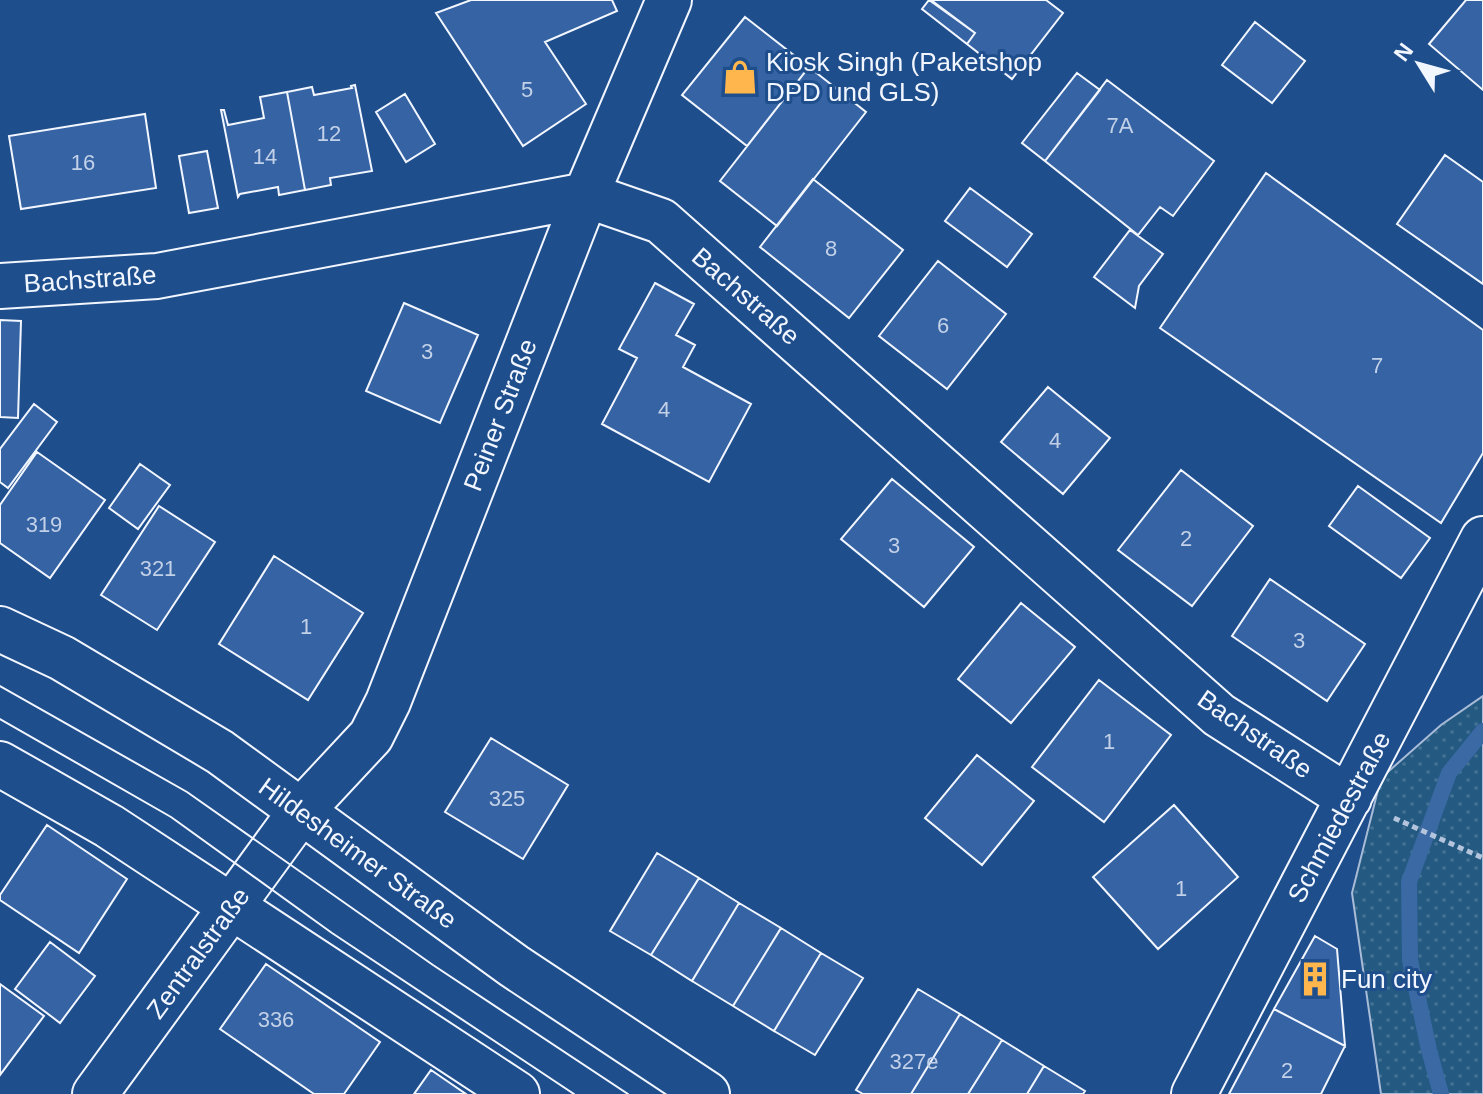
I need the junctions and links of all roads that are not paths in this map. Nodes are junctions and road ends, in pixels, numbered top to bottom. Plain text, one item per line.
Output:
1 (669, 0) edge
2 (586, 195) junction
3 (0, 286) edge
4 (1483, 539) edge
5 (0, 629) edge
6 (0, 764) edge
7 (1349, 798) junction
8 (301, 811) junction
9 (231, 906) junction
10 (95, 1094) edge
11 (517, 1094) edge
12 (707, 1094) edge
13 (1194, 1094) edge

1 - 2 street, Peiner Straße
2 - 3 street, Bachstraße
2 - 7 street, Bachstraße
2 - 8 street, Peiner Straße
4 - 7 street, Schmiedestraße
5 - 8 street, Hildesheimer Straße
6 - 9 street
7 - 13 street, Schmiedestraße
8 - 9 street, Zentralstraße
8 - 12 street, Hildesheimer Straße
9 - 10 street, Zentralstraße
9 - 11 street

